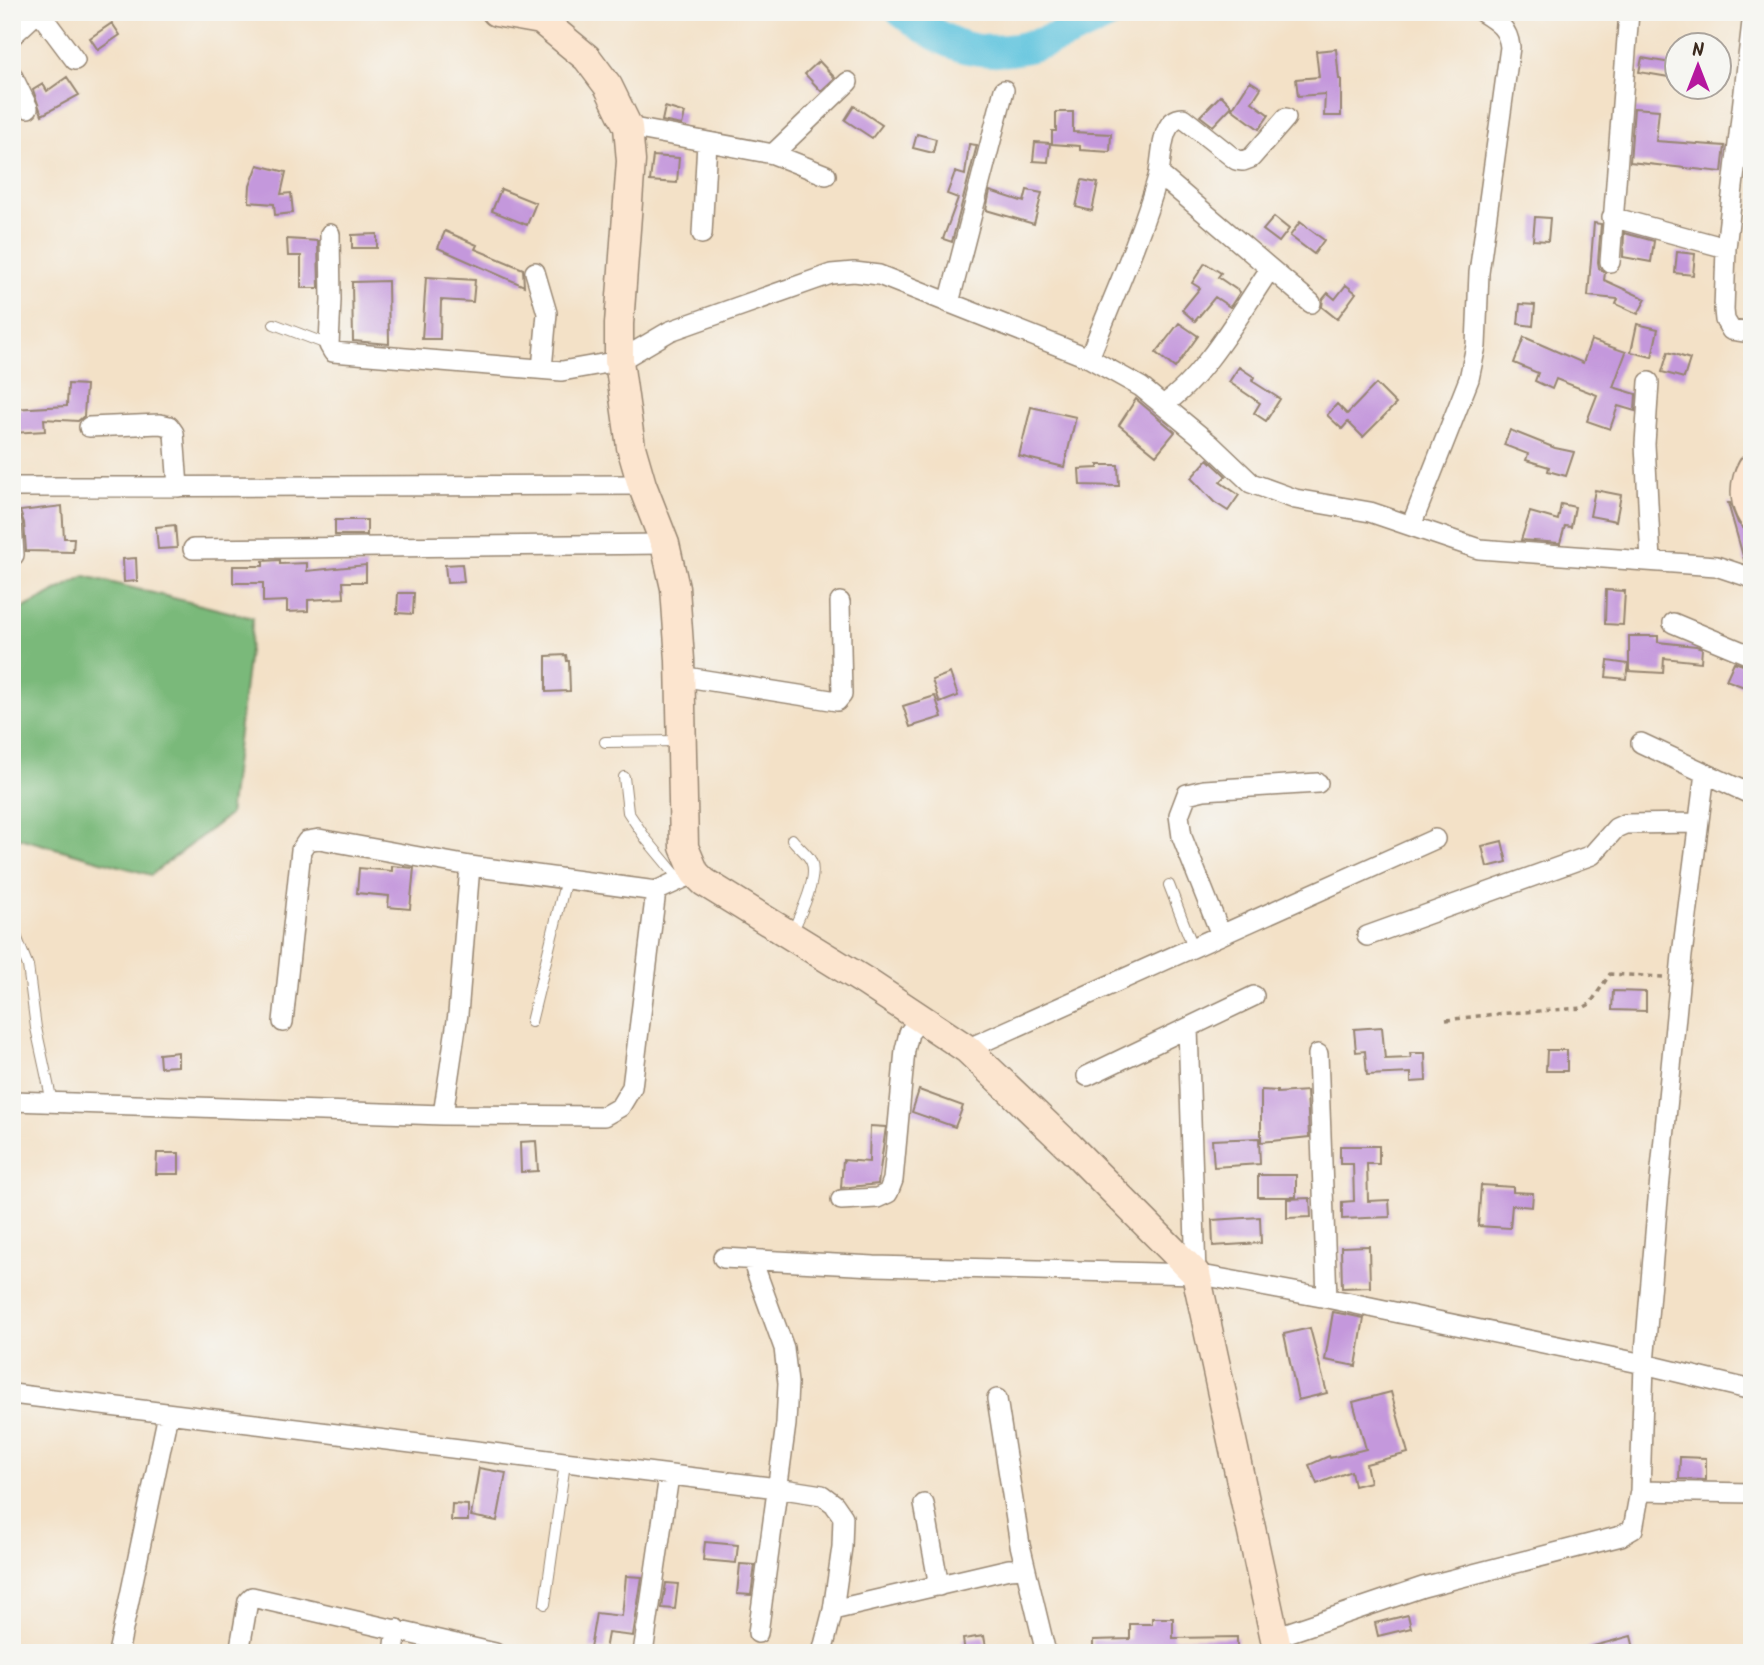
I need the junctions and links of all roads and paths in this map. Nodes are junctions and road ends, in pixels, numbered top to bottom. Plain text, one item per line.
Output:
1 (38, 12) edge
2 (496, 12) edge
3 (1482, 12) edge
4 (1629, 12) edge
5 (1752, 22) edge
6 (12, 36) edge
7 (75, 60) dead end
8 (12, 75) edge
9 (848, 82) dead end
10 (1004, 90) dead end
11 (28, 108) dead end
12 (1286, 118) dead end
13 (628, 127) junction
14 (707, 142) junction
15 (773, 154) junction
16 (1159, 174) junction
17 (826, 175) dead end
18 (1612, 217) junction
19 (330, 234) dead end
20 (702, 234) dead end
21 (1726, 248) junction
22 (1610, 262) dead end
23 (1270, 269) junction
24 (535, 272) dead end
25 (949, 303) junction
26 (1311, 303) dead end
27 (274, 324) dead end
28 (1752, 333) edge
29 (329, 345) junction
30 (1090, 358) junction
31 (619, 361) junction
32 (542, 369) junction
33 (1649, 382) dead end
34 (1163, 405) junction
35 (89, 427) dead end
36 (1752, 468) edge
37 (642, 485) junction
38 (12, 487) edge
39 (178, 487) junction
40 (1752, 515) edge
41 (12, 524) edge
42 (1411, 526) junction
43 (665, 544) junction
44 (193, 549) dead end
45 (14, 555) edge
46 (1651, 561) junction
47 (1752, 578) edge
48 (840, 602) dead end
49 (1673, 623) dead end
50 (1752, 656) edge
51 (680, 676) junction
52 (682, 741) junction
53 (606, 743) dead end
54 (1641, 743) dead end
55 (1705, 773) junction
56 (624, 777) dead end
57 (1318, 783) dead end
58 (1752, 795) edge
59 (1698, 823) junction
60 (792, 839) dead end
61 (1435, 839) dead end
62 (470, 866) junction
63 (687, 877) junction
64 (566, 879) junction
65 (1169, 885) dead end
66 (656, 891) junction
67 (12, 926) edge
68 (1221, 935) junction
69 (791, 936) junction
70 (1367, 936) dead end
71 (1193, 947) junction
72 (1680, 979) junction
73 (1254, 996) dead end
74 (921, 1018) junction
75 (1446, 1020) dead end
76 (283, 1022) dead end
77 (531, 1022) dead end
78 (1188, 1028) junction
79 (967, 1049) junction
80 (1318, 1054) dead end
81 (1087, 1076) dead end
82 (12, 1101) edge
83 (52, 1102) junction
84 (443, 1115) junction
85 (841, 1200) dead end
86 (723, 1258) dead end
87 (752, 1260) junction
88 (1196, 1274) junction
89 (1327, 1298) junction
90 (1644, 1364) junction
91 (1752, 1390) edge
92 (12, 1394) edge
93 (997, 1399) dead end
94 (168, 1414) junction
95 (565, 1463) junction
96 (669, 1476) junction
97 (777, 1488) junction
98 (1640, 1490) junction
99 (1752, 1493) edge
100 (924, 1504) dead end
101 (1025, 1568) junction
102 (939, 1586) junction
103 (545, 1604) dead end
104 (833, 1610) junction
105 (397, 1629) junction
106 (758, 1633) dead end
107 (1276, 1645) edge
108 (118, 1653) edge
109 (239, 1653) edge
110 (394, 1653) edge
111 (495, 1653) edge
112 (643, 1653) edge
113 (822, 1653) edge
114 (1046, 1653) edge

1 - 6 street
1 - 7 street
2 - 13 street
3 - 42 street
4 - 18 street
5 - 21 street
8 - 11 street
9 - 15 street
10 - 25 street
12 - 16 street
13 - 14 street
13 - 31 street
14 - 15 street
14 - 20 street
15 - 17 street
16 - 23 street
16 - 30 street
18 - 21 street
18 - 22 street
19 - 29 street
21 - 28 street
23 - 26 street
23 - 34 street
24 - 32 street
25 - 30 street
25 - 31 street
27 - 29 lane
29 - 32 street
30 - 34 street
31 - 32 street
31 - 37 street
33 - 46 street
34 - 42 street
35 - 39 street
36 - 40 street
37 - 39 street
37 - 43 street
38 - 39 street
41 - 45 street
42 - 46 street
43 - 44 street
43 - 51 street
46 - 47 street
48 - 51 street
49 - 50 street
51 - 52 street
52 - 53 lane
52 - 63 street
54 - 55 street
55 - 58 street
55 - 59 street
56 - 63 lane
57 - 68 street
59 - 70 street
59 - 72 street
60 - 69 lane
61 - 68 street
62 - 64 street
62 - 76 street
62 - 84 street
63 - 66 street
63 - 69 street
64 - 66 street
64 - 77 lane
65 - 71 lane
66 - 84 street
67 - 83 lane
68 - 71 street
69 - 74 street
71 - 79 street
72 - 75 path
72 - 90 street
73 - 78 street
74 - 79 street
74 - 85 street
78 - 81 street
78 - 88 street
79 - 88 street
80 - 89 street
82 - 83 street
83 - 84 street
86 - 87 street
87 - 88 street
87 - 97 street
88 - 89 street
88 - 107 street
89 - 90 street
90 - 91 street
90 - 98 street
92 - 94 street
93 - 101 street
94 - 95 street
94 - 108 street
95 - 96 street
95 - 103 lane
96 - 97 street
96 - 112 street
97 - 104 street
97 - 106 street
98 - 99 street
98 - 107 street
100 - 102 street
101 - 102 street
101 - 114 street
102 - 104 street
104 - 113 street
105 - 109 street
105 - 110 street
105 - 111 street

